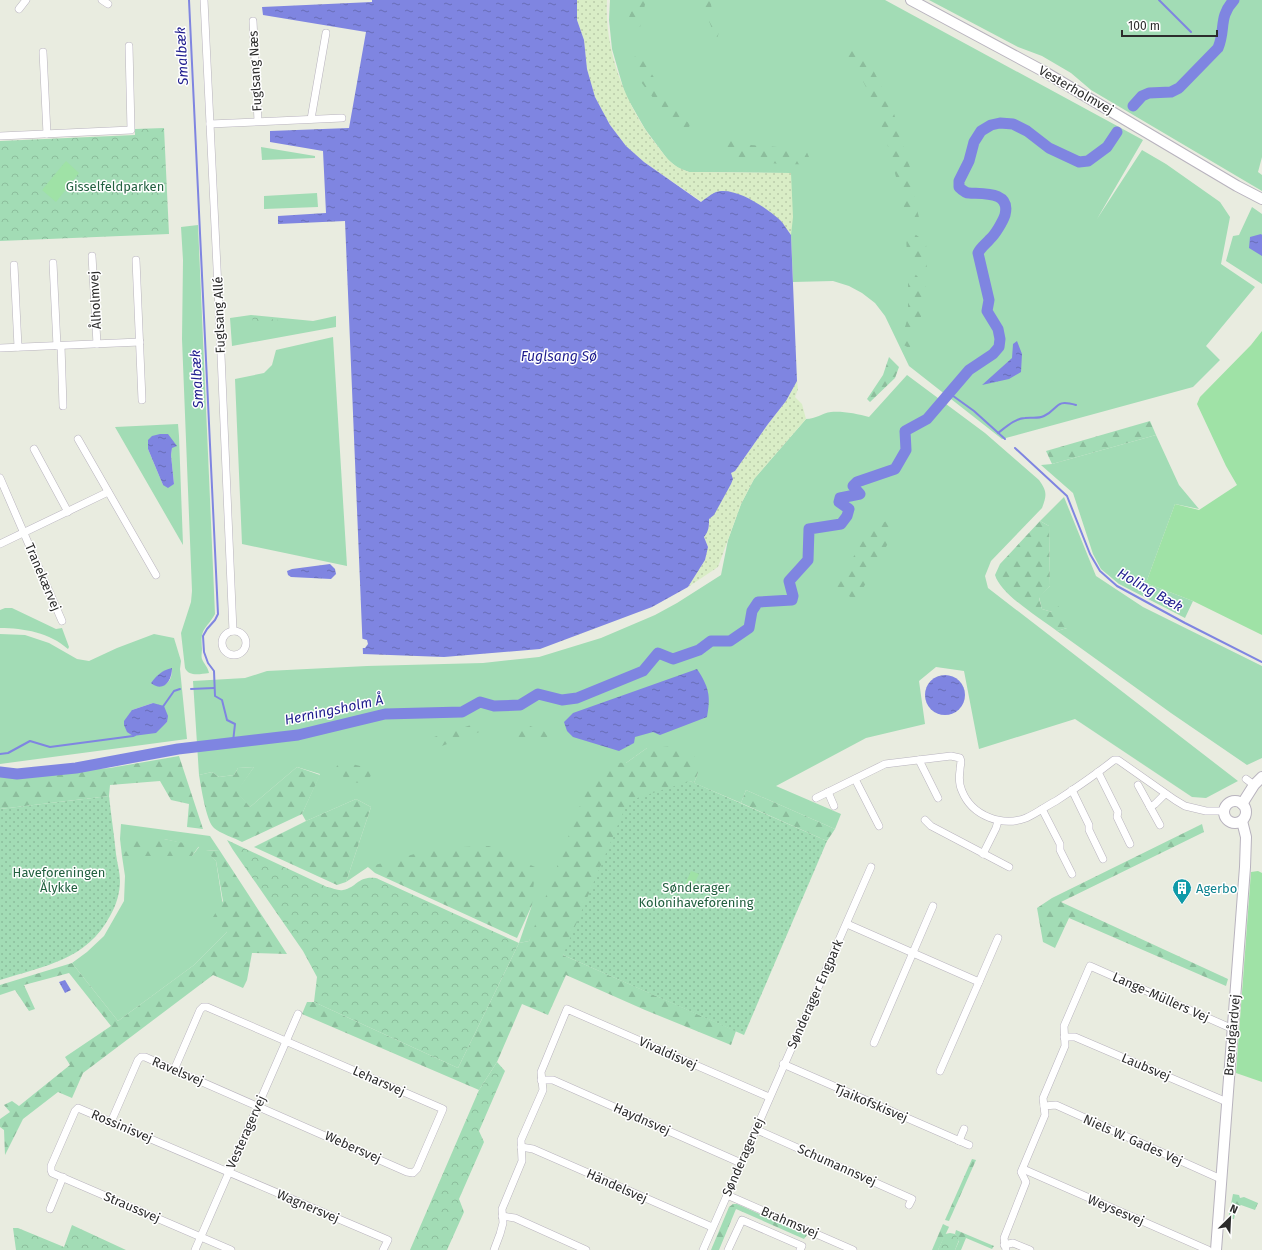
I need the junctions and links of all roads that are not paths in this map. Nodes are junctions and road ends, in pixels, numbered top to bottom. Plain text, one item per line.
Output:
1 (26, 0) edge
2 (204, 0) edge
3 (911, 0) edge
4 (19, 10) dead end
5 (253, 21) dead end
6 (326, 33) dead end
7 (129, 46) dead end
8 (43, 52) dead end
9 (342, 118) dead end
10 (311, 119) junction
11 (258, 122) junction
12 (210, 124) junction
13 (47, 134) junction
14 (0, 136) edge
15 (1237, 186) junction
16 (1262, 199) edge
17 (1262, 204) edge
18 (92, 256) dead end
19 (136, 260) dead end
20 (53, 263) dead end
21 (14, 265) dead end
22 (140, 342) junction
23 (97, 344) junction
24 (59, 346) junction
25 (18, 347) junction
26 (0, 348) edge
27 (142, 400) dead end
28 (63, 406) dead end
29 (78, 439) dead end
30 (34, 449) dead end
31 (0, 478) edge
32 (108, 492) junction
33 (68, 512) junction
34 (24, 533) junction
35 (0, 544) edge
36 (156, 575) dead end
37 (62, 622) dead end
38 (233, 631) dead end
39 (919, 760) junction
40 (1098, 772) junction
41 (1262, 777) edge
42 (855, 779) junction
43 (1138, 785) dead end
44 (1072, 790) junction
45 (828, 792) junction
46 (1165, 794) junction
47 (816, 798) dead end
48 (938, 798) dead end
49 (1242, 804) junction
50 (834, 806) dead end
51 (1150, 807) junction
52 (1042, 809) junction
53 (1224, 811) junction
54 (925, 820) dead end
55 (998, 821) junction
56 (1242, 821) junction
57 (1160, 825) dead end
58 (879, 826) dead end
59 (1130, 844) dead end
60 (984, 854) junction
61 (1103, 859) dead end
62 (871, 867) dead end
63 (1009, 867) dead end
64 (1072, 874) dead end
65 (933, 906) dead end
66 (847, 924) junction
67 (998, 938) dead end
68 (912, 952) junction
69 (979, 982) junction
70 (298, 1014) dead end
71 (1233, 1029) junction
72 (1064, 1037) junction
73 (286, 1041) junction
74 (874, 1043) dead end
75 (784, 1064) junction
76 (174, 1070) junction
77 (940, 1071) dead end
78 (541, 1080) junction
79 (769, 1097) junction
80 (1227, 1102) junction
81 (258, 1106) junction
82 (1044, 1106) junction
83 (111, 1122) junction
84 (755, 1129) junction
85 (964, 1129) dead end
86 (430, 1139) joint
87 (960, 1141) junction
88 (969, 1145) dead end
89 (521, 1147) junction
90 (741, 1163) junction
91 (1023, 1169) junction
92 (50, 1170) joint
93 (229, 1172) junction
94 (63, 1178) junction
95 (1221, 1179) junction
96 (727, 1195) junction
97 (910, 1205) dead end
98 (50, 1209) dead end
99 (502, 1216) junction
100 (712, 1228) junction
101 (201, 1236) junction
102 (1005, 1248) edge
103 (195, 1250) edge
104 (231, 1250) edge
105 (383, 1250) edge
106 (494, 1250) edge
107 (586, 1250) edge
108 (703, 1250) edge
109 (728, 1250) edge
110 (800, 1250) edge
111 (853, 1250) edge
112 (1030, 1250) edge
113 (1208, 1250) edge
114 (1216, 1250) edge

1 - 4 street
2 - 12 street, Fuglsang Allé
3 - 15 street, Vesterholmvej
5 - 11 street, Fuglsang Næs
6 - 10 street
7 - 13 street
8 - 13 street
9 - 10 street, Fuglsang Næs
10 - 11 street, Fuglsang Næs
11 - 12 street, Fuglsang Næs
12 - 38 street, Fuglsang Allé
13 - 14 street
15 - 16 street, Vesterholmvej
15 - 17 street, Vesterholmvej
18 - 23 street, Ålholmvej
19 - 22 street
20 - 24 street
21 - 25 street
22 - 23 street, Ålholmvej
22 - 27 street
23 - 24 street, Ålholmvej
24 - 25 street, Ålholmvej
24 - 28 street
25 - 26 street, Ålholmvej
29 - 32 street
30 - 33 street
31 - 34 street, Tranekærvej
32 - 33 street, Tranekærvej
32 - 36 street
33 - 34 street, Tranekærvej
34 - 35 street, Tranekærvej
34 - 37 street, Tranekærvej
39 - 42 street
39 - 48 street
39 - 55 street
40 - 44 street
40 - 46 street
40 - 59 street
41 - 49 street
42 - 45 street
42 - 58 street
43 - 51 street
44 - 52 street
44 - 61 street
45 - 47 street
45 - 50 street
46 - 51 street
46 - 53 street
49 - 53 street
49 - 56 street
51 - 57 street
52 - 55 street
52 - 64 street
53 - 56 street
54 - 60 street
55 - 60 street
56 - 71 street, Brændgårdvej
60 - 63 street
62 - 66 street, Sønderager Engpark
65 - 68 street
66 - 68 street, Sønderager Engpark
66 - 75 street, Sønderager Engpark
67 - 69 street
68 - 69 street, Sønderager Engpark
68 - 74 street
69 - 77 street
70 - 73 street, Vesteragervej
71 - 72 street, Lange-Müllers Vej
71 - 80 street, Brændgårdvej
72 - 80 street, Laubsvej
72 - 82 street
73 - 76 street
73 - 81 street, Vesteragervej
73 - 86 street, Leharsvej
75 - 79 street, Sønderagervej
75 - 87 street, Tjaikofskisvej
76 - 81 street, Ravelsvej
76 - 83 street, Ravelsvej
78 - 79 street, Vivaldisvej
78 - 89 street
78 - 90 street, Haydnsvej
79 - 84 street, Sønderagervej
80 - 95 street, Brændgårdvej
81 - 86 street, Webersvej
81 - 93 street, Vesteragervej
82 - 91 street
82 - 95 street, Niels W. Gades Vej
83 - 92 street, Rossinisvej
83 - 93 street, Rossinisvej
84 - 90 street, Sønderagervej
84 - 97 street, Schumannsvej
85 - 87 street
87 - 88 street, Tjaikofskisvej
89 - 99 street
89 - 100 street, Händelsvej
90 - 96 street, Sønderagervej
91 - 102 street
91 - 113 street, Weysesvej
92 - 94 street, Straussvej
93 - 101 street, Vesteragervej
93 - 105 street, Wagnersvej
94 - 98 street
94 - 101 street, Straussvej
95 - 114 street, Brændgårdvej
96 - 100 street, Sønderagervej
96 - 111 street, Brahmsvej
99 - 106 street
99 - 107 street
100 - 108 street, Sønderagervej
101 - 103 street, Vesteragervej
101 - 104 street, Straussvej
102 - 112 street
109 - 110 street

